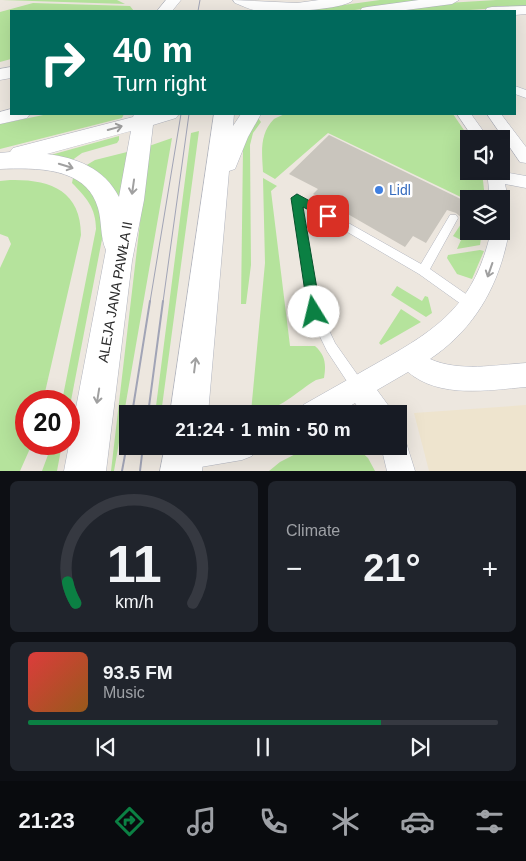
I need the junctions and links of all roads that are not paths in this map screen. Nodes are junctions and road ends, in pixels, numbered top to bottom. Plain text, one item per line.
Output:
1 (176, 0) edge
2 (240, 0) edge
3 (346, 0) edge
4 (452, 0) edge
5 (299, 7) junction
6 (165, 10) edge
7 (282, 10) edge
8 (375, 10) edge
9 (15, 115) edge
10 (160, 115) edge
11 (224, 115) edge
12 (250, 115) edge
13 (465, 115) edge
14 (495, 115) edge
15 (143, 117) edge
16 (0, 118) edge
17 (476, 130) edge
18 (526, 158) edge
19 (0, 160) edge
20 (510, 178) edge
21 (526, 182) edge
22 (212, 212) junction
23 (452, 218) dead end
24 (498, 240) edge
25 (118, 261) junction
26 (423, 271) junction
27 (472, 305) junction
28 (408, 358) junction
29 (526, 375) edge
30 (358, 387) junction
31 (190, 405) edge
32 (327, 405) edge
33 (372, 405) edge
34 (198, 455) edge
35 (397, 455) edge
36 (183, 458) edge
37 (86, 471) edge
38 (401, 471) edge

1 - 6 main road
2 - 5 main road
3 - 5 main road
4 - 8 main road
5 - 7 main road
9 - 16 main road
10 - 15 main road
11 - 22 main road
12 - 22 main road
13 - 17 street
14 - 18 street
19 -> 15 main road
15 -> 25 main road, ALEJA JANA PAWŁA II
19 -> 25 main road
20 - 21 street
31 -> 22 main road
23 - 26 lane
24 -> 27 street
25 -> 37 main road, ALEJA JANA PAWŁA II
26 - 27 lane
26 - 30 lane
27 - 28 street
28 - 29 street
28 - 30 street
30 - 32 street
30 - 33 street
34 - 36 street
35 - 38 street

